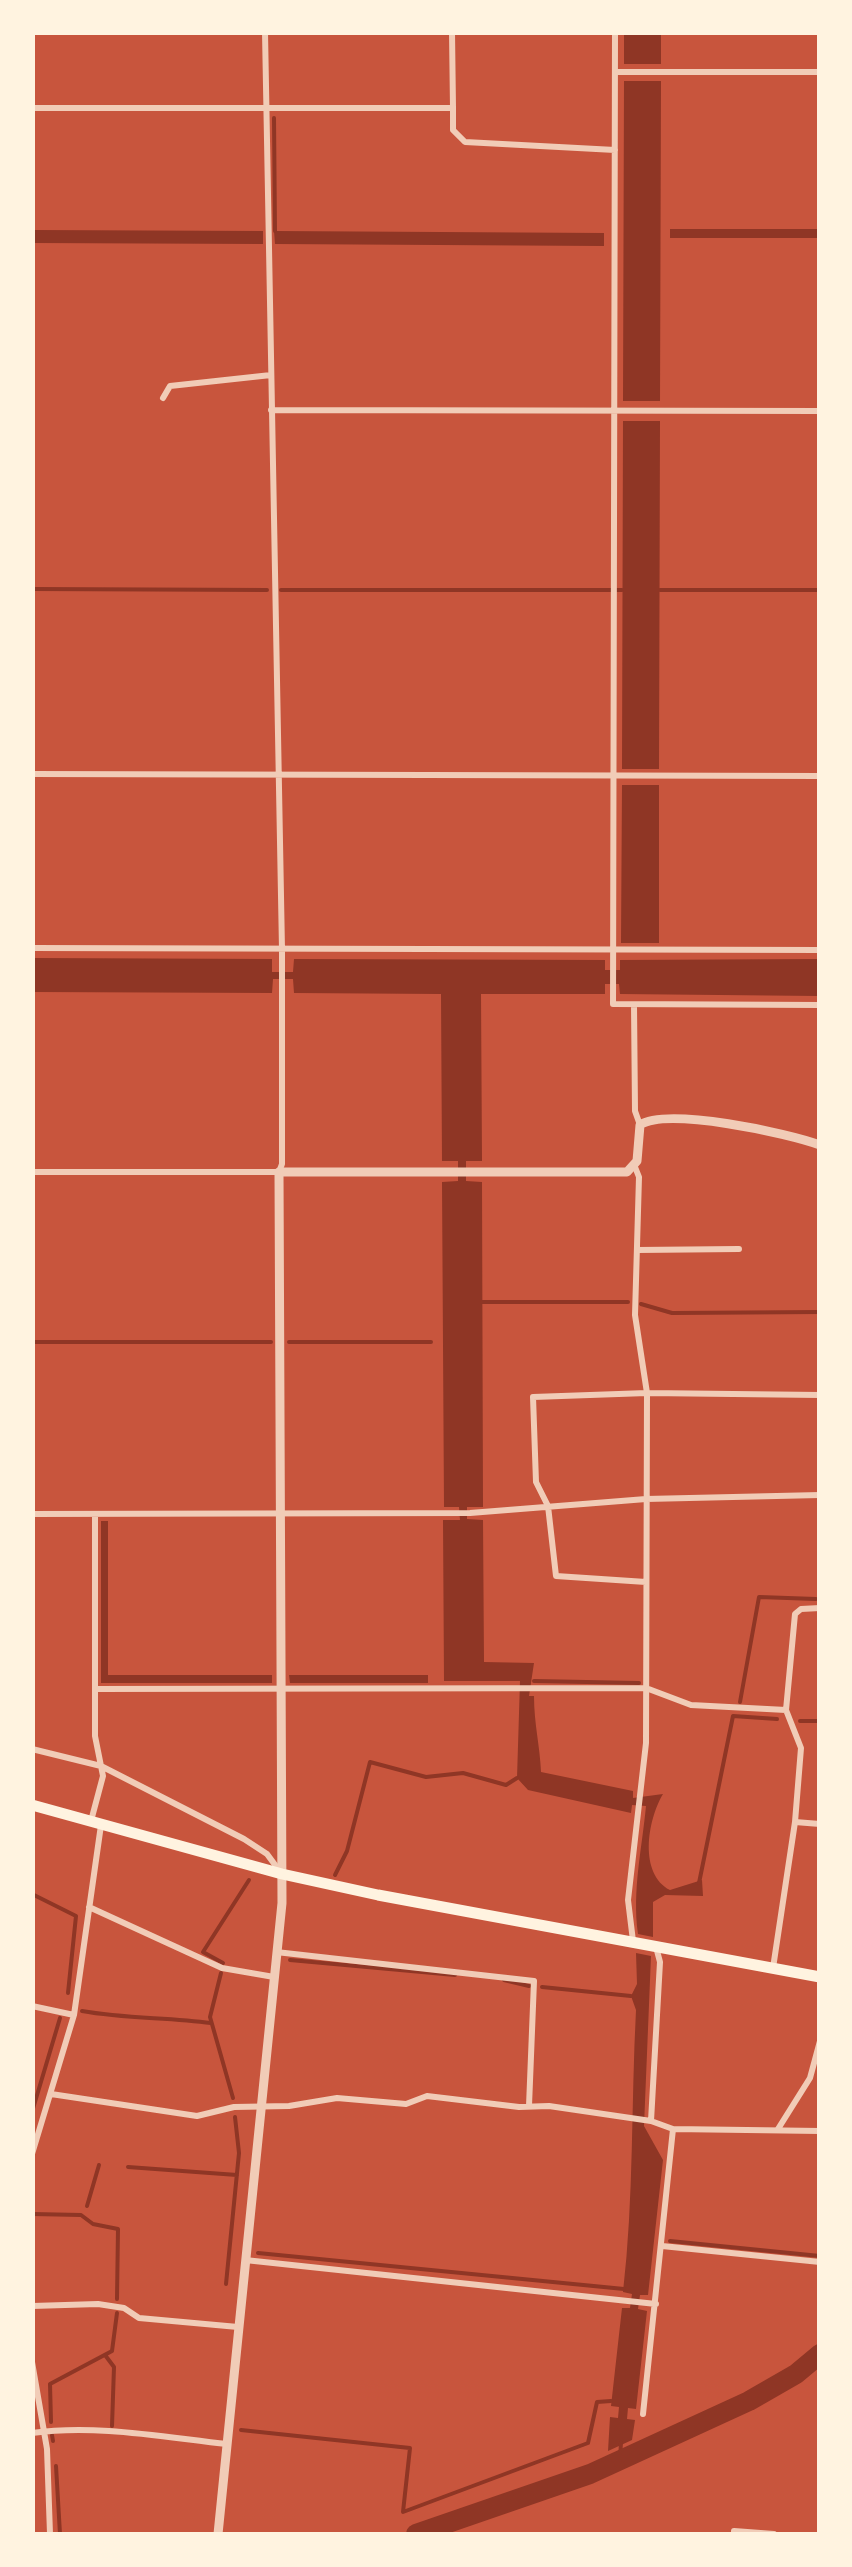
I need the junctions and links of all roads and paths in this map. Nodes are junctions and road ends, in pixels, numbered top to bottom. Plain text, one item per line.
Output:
1 (266, 32) edge
2 (452, 32) edge
3 (615, 32) edge
4 (615, 72) junction
5 (820, 72) edge
6 (32, 108) edge
7 (452, 108) junction
8 (266, 109) junction
9 (615, 150) junction
10 (271, 375) junction
11 (163, 398) dead end
12 (270, 410) junction
13 (614, 411) junction
14 (820, 411) edge
15 (32, 774) edge
16 (278, 775) junction
17 (614, 775) junction
18 (820, 776) edge
19 (32, 948) edge
20 (282, 949) junction
21 (613, 949) junction
22 (820, 950) edge
23 (634, 1006) junction
24 (820, 1006) edge
25 (640, 1125) junction
26 (820, 1145) edge
27 (634, 1167) junction
28 (32, 1172) edge
29 (279, 1172) junction
30 (739, 1249) dead end
31 (637, 1250) junction
32 (648, 1392) junction
33 (820, 1395) edge
34 (820, 1495) edge
35 (646, 1498) junction
36 (548, 1506) junction
37 (32, 1514) edge
38 (95, 1514) junction
39 (280, 1514) junction
40 (646, 1582) junction
41 (820, 1608) edge
42 (646, 1688) junction
43 (95, 1689) junction
44 (280, 1690) junction
45 (786, 1710) junction
46 (32, 1749) edge
47 (101, 1766) junction
48 (32, 1806) edge
49 (795, 1822) junction
50 (96, 1823) junction
51 (820, 1824) edge
52 (282, 1874) junction
53 (89, 1907) junction
54 (634, 1942) junction
55 (656, 1946) junction
56 (276, 1952) junction
57 (772, 1968) junction
58 (274, 1976) junction
59 (820, 1977) edge
60 (32, 2006) edge
61 (74, 2014) junction
62 (820, 2041) edge
63 (52, 2094) junction
64 (260, 2106) junction
65 (528, 2106) junction
66 (649, 2121) junction
67 (778, 2128) junction
68 (673, 2129) junction
69 (820, 2131) edge
70 (32, 2154) edge
71 (662, 2246) junction
72 (245, 2260) junction
73 (820, 2262) edge
74 (656, 2304) junction
75 (32, 2306) edge
76 (238, 2327) junction
77 (32, 2362) edge
78 (643, 2414) dead end
79 (43, 2431) junction
80 (32, 2434) edge
81 (227, 2444) junction
82 (50, 2534) edge
83 (218, 2534) edge
84 (734, 2534) edge
85 (774, 2534) edge

1 - 8 street
2 - 7 street
3 - 4 street
4 - 5 street
4 - 9 street
6 - 8 street
7 - 8 street
7 - 9 street
8 - 10 street
9 - 13 street
10 - 11 street
10 - 12 street
12 - 13 street
12 - 16 street
13 - 14 street
13 - 17 street
15 - 16 street
16 - 17 street
16 - 20 street
17 - 18 street
17 - 21 street
19 - 20 street
20 - 21 street
20 - 29 street
21 - 22 street
21 - 23 street
23 - 24 street
23 - 25 street
25 - 26 street
25 - 27 street
27 - 29 street
27 - 31 street
28 - 29 street
29 - 39 street
30 - 31 street
31 - 32 street
32 - 33 street
32 - 35 street
32 - 36 street
34 - 35 street
35 - 36 street
35 - 40 street
36 - 39 street
36 - 40 street
37 - 38 street
38 - 39 street
38 - 43 street
39 - 44 street
40 - 42 street
41 - 45 street
42 - 44 street
42 - 45 street
42 - 54 street
43 - 44 street
43 - 47 street
44 - 52 street
45 - 49 street
46 - 47 street
47 - 50 street
47 - 52 street
48 - 50 highway
49 - 51 street
49 - 57 street
50 - 52 highway
50 - 53 street
52 - 54 highway
52 - 56 street
53 - 58 street
53 - 61 street
54 - 55 highway
55 - 57 highway
55 - 66 street
56 - 58 street
56 - 65 street
57 - 59 highway
58 - 64 street
60 - 61 street
61 - 63 street
62 - 67 street
63 - 64 street
63 - 70 street
64 - 65 street
64 - 72 street
65 - 66 street
66 - 68 street
67 - 68 street
67 - 69 street
68 - 71 street
71 - 73 street
71 - 74 street
72 - 74 street
72 - 76 street
74 - 78 street
75 - 76 street
76 - 81 street
77 - 79 street
79 - 80 street
79 - 81 street
79 - 82 street
81 - 83 street
84 - 85 street

